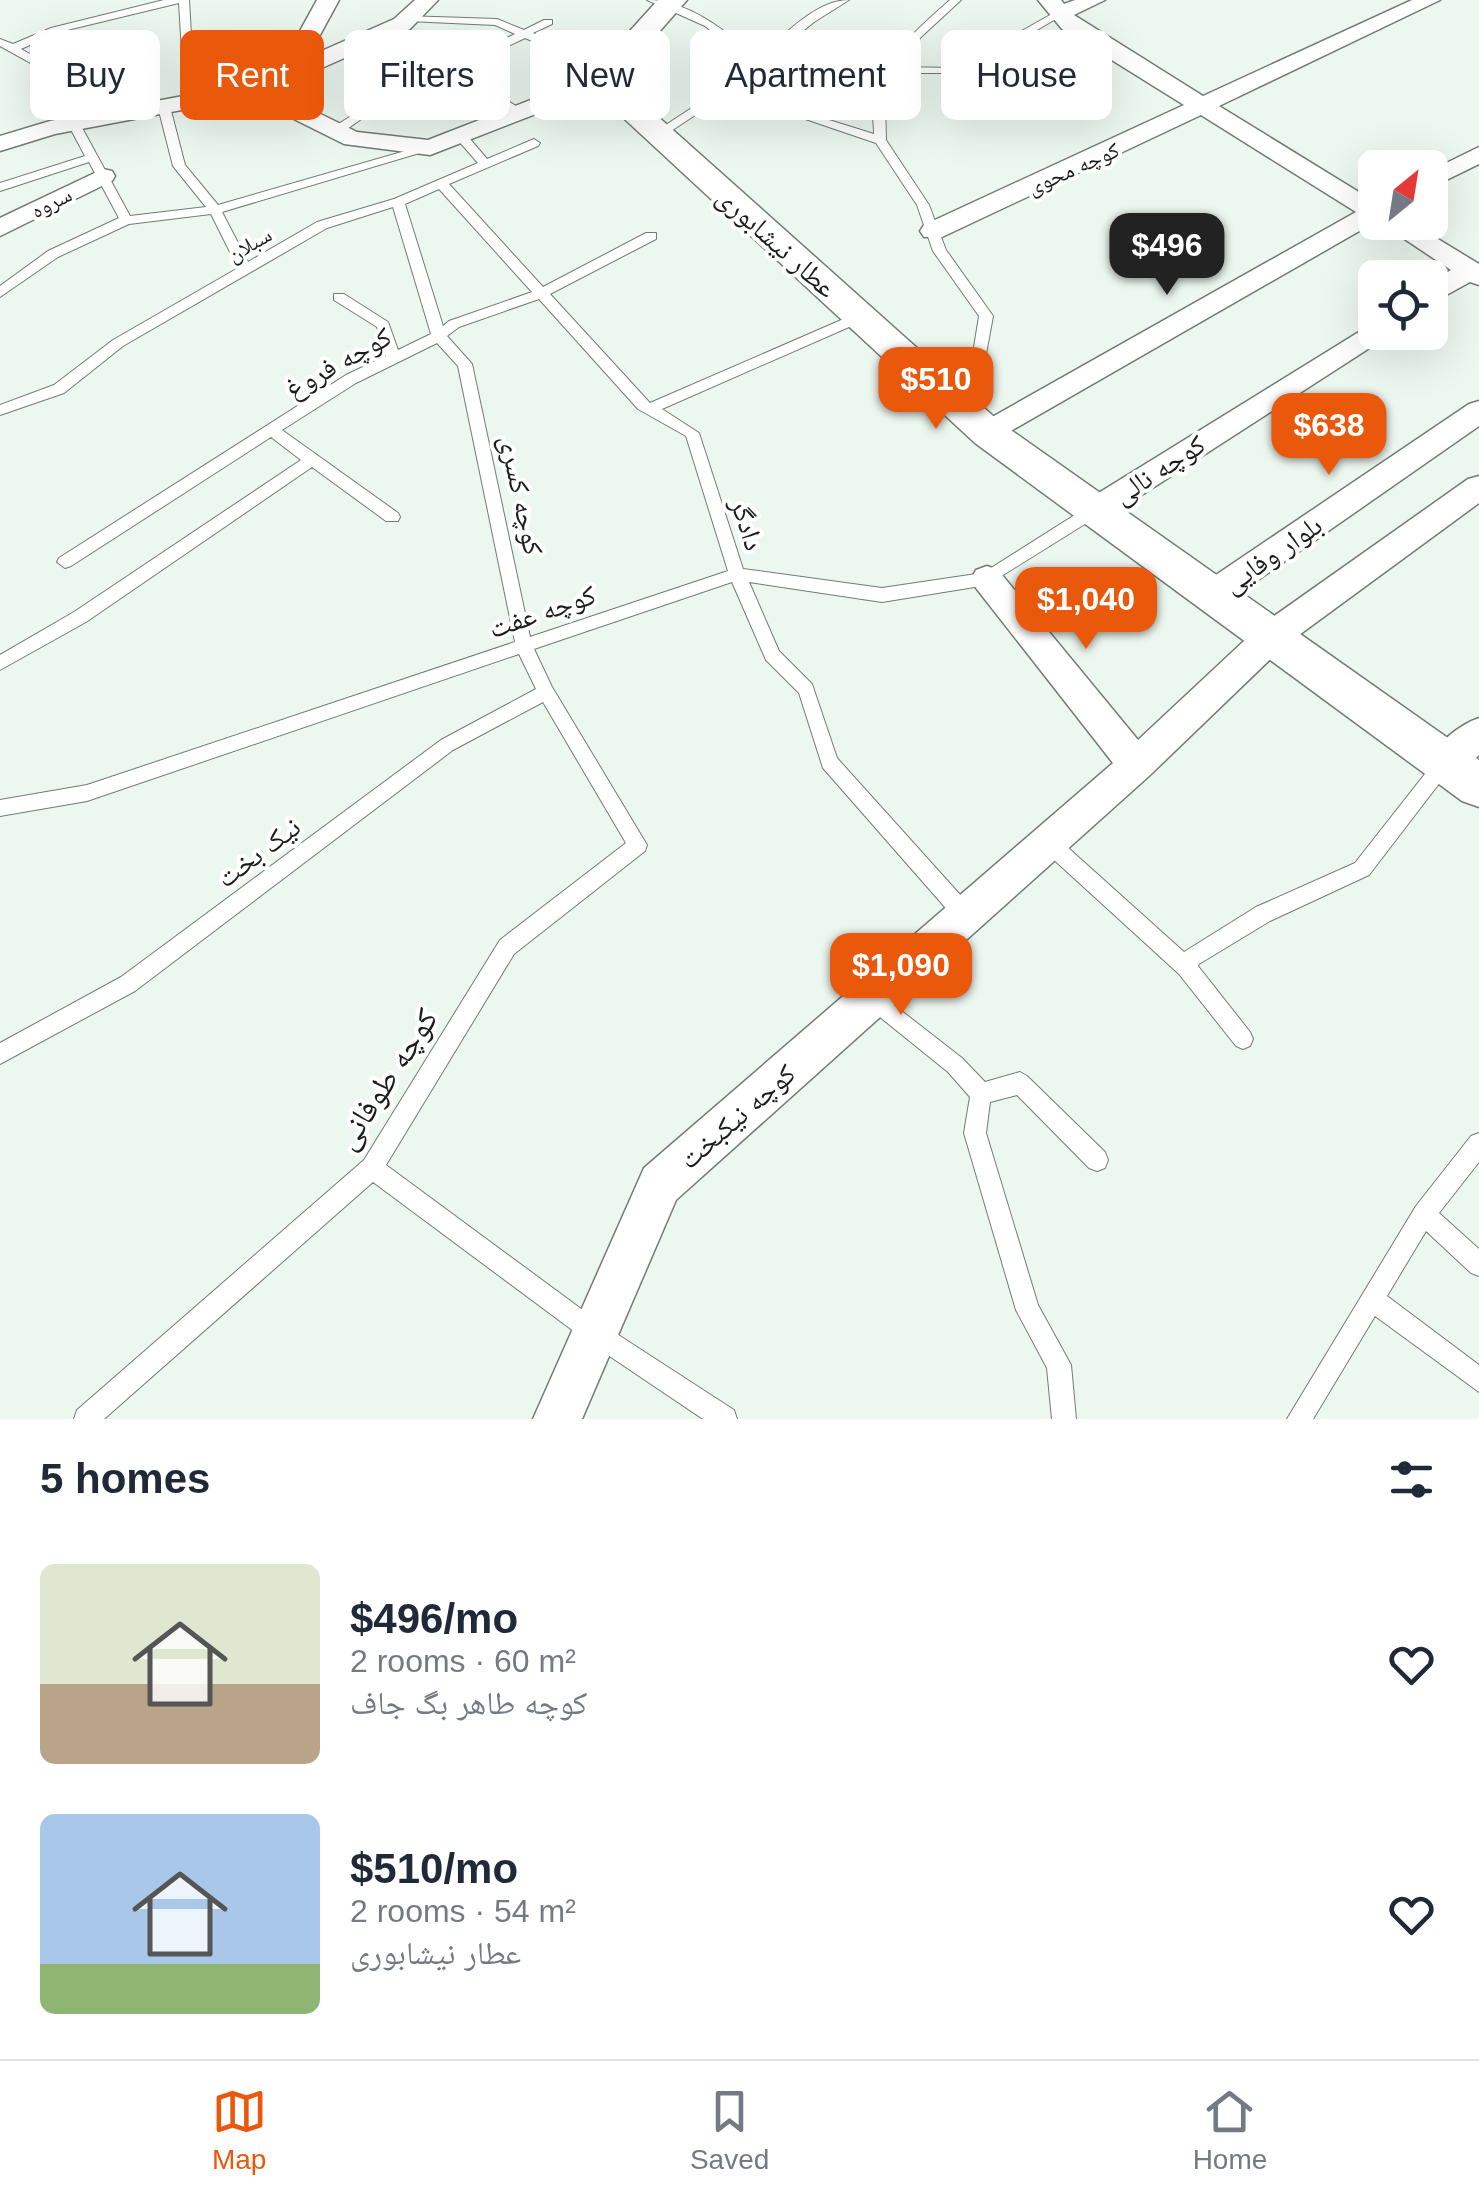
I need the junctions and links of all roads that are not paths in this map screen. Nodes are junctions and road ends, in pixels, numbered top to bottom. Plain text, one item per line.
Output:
1 (176, 0) edge
2 (184, 0) edge
3 (328, 0) edge
4 (427, 0) edge
5 (844, 0) edge
6 (956, 0) edge
7 (1094, 0) edge
8 (1429, 0) edge
9 (664, 2) edge
10 (1055, 7) edge
11 (408, 18) junction
12 (548, 22) dead end
13 (186, 30) edge
14 (311, 30) edge
15 (385, 30) edge
16 (642, 30) edge
17 (717, 30) edge
18 (798, 30) edge
19 (528, 32) junction
20 (921, 32) edge
21 (510, 41) edge
22 (0, 42) edge
23 (12, 50) junction
24 (921, 70) edge
25 (180, 104) edge
26 (164, 107) junction
27 (510, 107) edge
28 (1205, 108) junction
29 (530, 109) edge
30 (520, 113) junction
31 (690, 113) edge
32 (313, 120) edge
33 (357, 120) edge
34 (645, 120) edge
35 (819, 120) edge
36 (879, 120) edge
37 (74, 124) junction
38 (336, 131) junction
39 (659, 135) junction
40 (461, 136) junction
41 (880, 140) junction
42 (534, 143) dead end
43 (0, 144) edge
44 (430, 148) junction
45 (1479, 154) edge
46 (485, 164) junction
47 (98, 167) junction
48 (1448, 171) edge
49 (440, 183) junction
50 (0, 187) edge
51 (398, 202) junction
52 (1358, 202) edge
53 (215, 210) junction
54 (126, 220) junction
55 (1358, 222) edge
56 (0, 228) edge
57 (933, 231) junction
58 (651, 236) dead end
59 (1420, 240) edge
60 (245, 269) junction
61 (1474, 273) edge
62 (1448, 286) edge
63 (0, 293) edge
64 (542, 293) junction
65 (339, 298) dead end
66 (860, 317) junction
67 (438, 336) junction
68 (1358, 341) edge
69 (394, 358) junction
70 (938, 387) junction
71 (649, 409) junction
72 (0, 410) edge
73 (1479, 411) edge
74 (271, 430) junction
75 (988, 433) junction
76 (312, 460) junction
77 (1479, 487) edge
78 (1095, 510) junction
79 (392, 517) dead end
80 (65, 562) dead end
81 (737, 574) junction
82 (987, 579) junction
83 (1213, 594) junction
84 (1272, 636) junction
85 (524, 646) junction
86 (0, 663) edge
87 (546, 692) junction
88 (1479, 734) edge
89 (1446, 762) junction
90 (1136, 765) junction
91 (1479, 786) edge
92 (0, 808) edge
93 (1048, 842) junction
94 (638, 846) joint
95 (965, 915) junction
96 (1186, 967) junction
97 (872, 997) junction
98 (1243, 1039) dead end
99 (0, 1054) edge
100 (981, 1094) junction
101 (1479, 1144) edge
102 (1098, 1160) dead end
103 (372, 1168) junction
104 (1424, 1214) junction
105 (1479, 1265) edge
106 (1372, 1299) junction
107 (595, 1333) junction
108 (1479, 1380) edge
109 (86, 1419) edge
110 (557, 1419) edge
111 (725, 1419) edge
112 (1064, 1419) edge
113 (1299, 1419) edge

1 - 23 lane
2 - 13 lane
3 - 14 street
4 - 11 street
5 - 18 lane
6 - 20 lane
7 - 10 street
8 - 28 street, کوچه محوی
9 - 16 street
9 - 17 lane
10 - 24 lane
10 - 28 street
11 - 15 street
11 - 19 lane
12 - 19 lane
19 - 21 lane
22 - 23 lane
23 - 37 lane
25 - 26 street
26 - 37 street
26 - 53 lane
27 - 30 lane
28 - 52 street
28 - 57 street, کوچه محوی
29 - 30 street
30 - 40 street
31 - 39 lane
32 - 38 street
33 - 38 lane
34 - 39 street, عطار نیشابوری
35 - 41 lane
36 - 41 lane
37 - 43 street
37 - 47 lane
38 - 44 street
39 - 66 street, عطار نیشابوری
40 - 44 street
40 - 46 lane
41 - 57 lane
42 - 46 lane, سبلان
44 - 53 lane
45 - 48 street
46 - 49 lane, سبلان
47 - 50 lane
47 - 54 lane
47 - 56 street, سروه
49 - 51 lane, سبلان
49 - 64 lane, دادگر
51 - 60 lane, سبلان
51 - 67 lane, کوچه کسری
53 - 54 lane
53 - 60 lane
54 - 63 lane
55 - 75 street
57 - 70 lane
58 - 64 lane, کوچه فروغ
59 - 61 street
60 - 72 lane, سبلان
61 - 62 street
64 - 67 lane, کوچه فروغ
64 - 71 lane, دادگر
65 - 69 lane
66 - 70 street, عطار نیشابوری
66 - 71 lane
67 - 69 lane, کوچه فروغ
67 - 85 lane, کوچه کسری
68 - 78 street, کوچه نالی
69 - 74 lane, کوچه فروغ
70 - 75 street, عطار نیشابوری
71 - 81 lane, دادگر
73 - 83 street, بلوار وفایی
74 - 76 lane
74 - 80 lane, کوچه فروغ
75 - 78 street, عطار نیشابوری
76 - 79 lane
76 - 86 lane
77 - 84 street
78 - 82 lane, کوچه عفت
78 - 83 street, عطار نیشابوری
81 - 82 lane, کوچه عفت
81 - 85 lane, کوچه عفت
81 - 95 lane, دادگر
82 - 90 street
83 - 84 street, عطار نیشابوری
84 - 89 street, عطار نیشابوری
84 - 90 street, کوچه نیکبخت
85 - 87 lane, کوچه کسری
85 - 92 lane, کوچه عفت
87 - 94 lane, کوچه کسری
87 - 99 lane, نیک بخت
88 - 89 street
89 - 91 street, عطار نیشابوری
89 - 96 lane
90 - 93 street, کوچه نیکبخت
93 - 95 street, کوچه نیکبخت
93 - 96 lane
94 - 103 lane, کوچه طوفانی
95 - 97 street, کوچه نیکبخت
96 - 98 lane
97 - 100 lane
97 - 107 street, کوچه نیکبخت
100 - 102 lane
100 - 112 lane
101 - 104 lane
103 - 107 lane
103 - 109 lane, کوچه طوفانی
104 - 105 lane
104 - 106 lane
106 - 108 lane
106 - 113 lane
107 - 110 street, کوچه نیکبخت
107 - 111 lane

